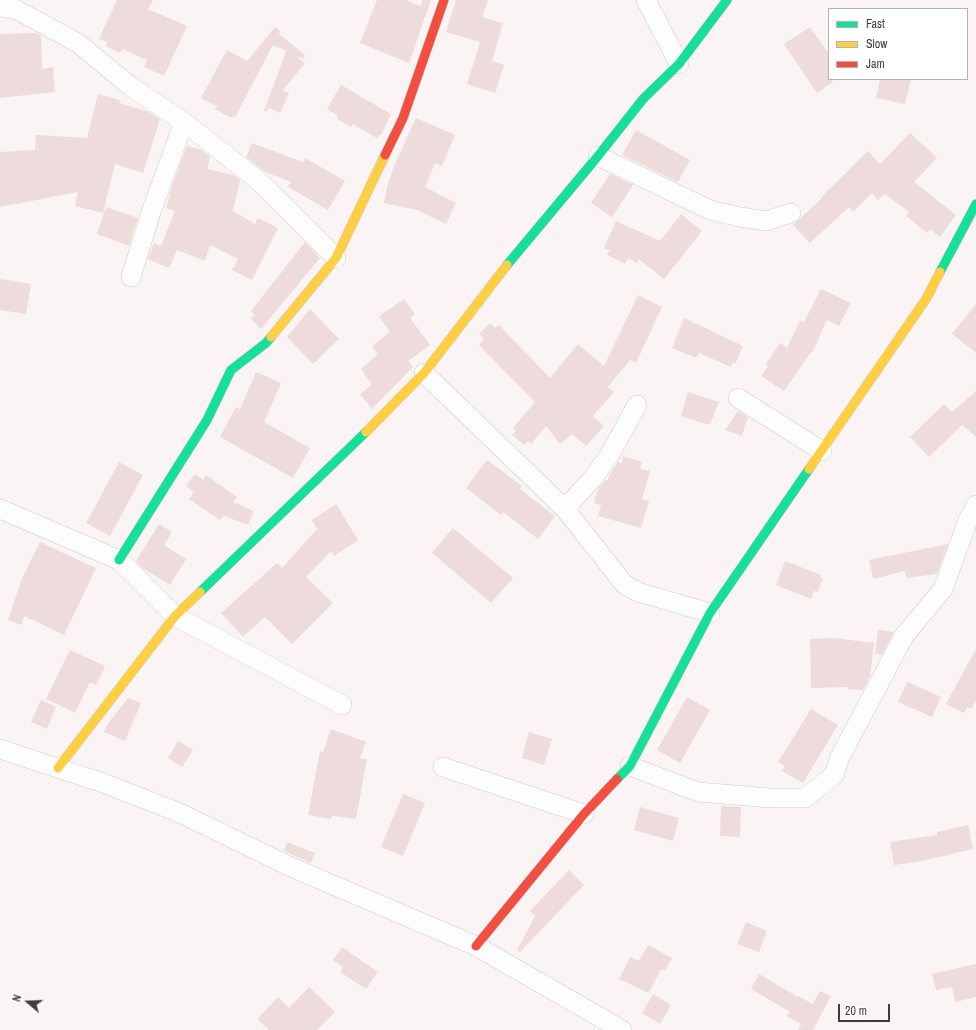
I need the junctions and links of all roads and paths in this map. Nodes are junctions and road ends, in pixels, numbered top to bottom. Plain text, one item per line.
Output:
1 (444, 0) edge
2 (646, 0) edge
3 (727, 0) edge
4 (0, 7) edge
5 (679, 64) junction
6 (184, 122) junction
7 (598, 156) junction
8 (976, 204) edge
9 (791, 213) dead end
10 (336, 258) junction
11 (131, 276) dead end
12 (424, 373) junction
13 (738, 398) dead end
14 (638, 405) dead end
15 (822, 451) junction
16 (976, 505) edge
17 (0, 509) edge
18 (565, 509) junction
19 (119, 560) junction
20 (710, 613) junction
21 (175, 616) junction
22 (342, 705) dead end
23 (0, 749) edge
24 (630, 766) junction
25 (443, 767) dead end
26 (58, 768) junction
27 (584, 814) junction
28 (476, 946) junction
29 (622, 1030) edge

1 - 10 street
2 - 5 street
3 - 5 street
4 - 6 street
5 - 7 street
6 - 10 street
6 - 11 street
7 - 9 street
7 - 12 street
8 - 15 street
10 - 19 street
12 - 18 street
12 - 21 street
13 - 15 street
14 - 18 street
15 - 20 street
16 - 24 street
17 - 19 street
18 - 20 street
19 - 21 street
20 - 24 street
21 - 22 street
21 - 26 street
23 - 26 street
24 - 27 street
25 - 27 street
26 - 28 street
27 - 28 street
28 - 29 street

